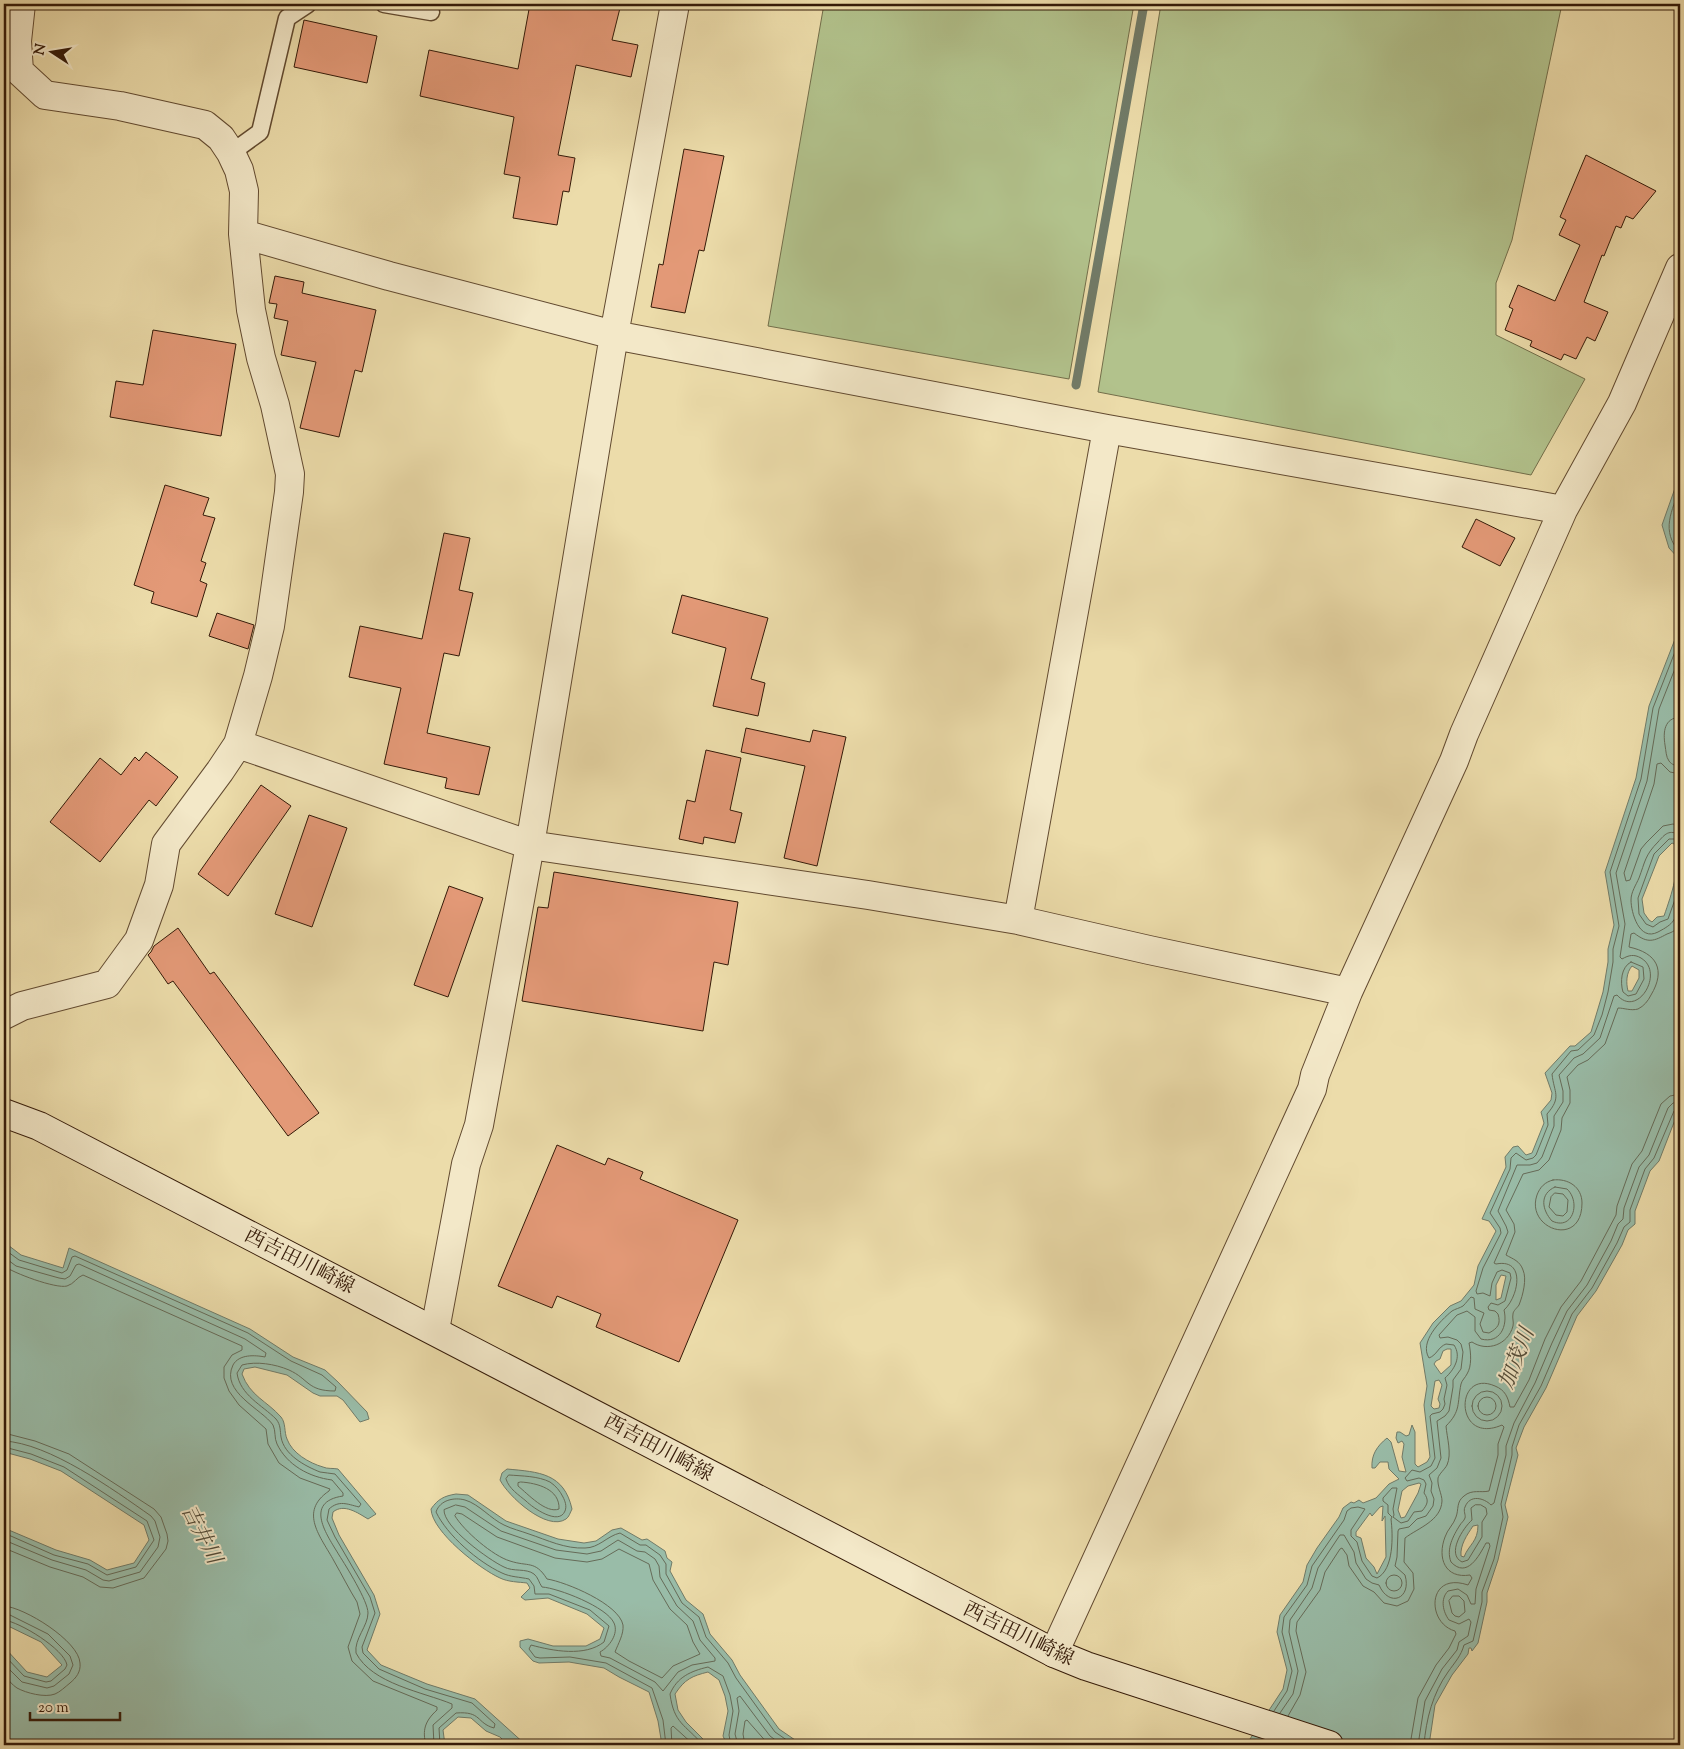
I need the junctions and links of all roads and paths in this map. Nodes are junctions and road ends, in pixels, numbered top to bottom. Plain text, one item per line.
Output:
1 (21, 4) edge
2 (308, 4) edge
3 (384, 4) edge
4 (675, 4) edge
5 (431, 12) dead end
6 (231, 153) junction
7 (243, 234) junction
8 (1680, 268) edge
9 (614, 335) junction
10 (1107, 428) junction
11 (1563, 510) junction
12 (238, 744) junction
13 (530, 845) junction
14 (1018, 920) junction
15 (1348, 992) junction
16 (4, 1015) edge
17 (4, 1114) edge
18 (435, 1330) junction
19 (1054, 1653) junction
20 (1329, 1745) edge

1 - 6 street
2 - 6 lane
3 - 5 lane
4 - 9 street
6 - 7 street
7 - 9 street
7 - 12 street
8 - 11 street
9 - 10 street
9 - 13 street
10 - 11 street
10 - 14 street
11 - 15 street
12 - 13 street
12 - 16 street
13 - 14 street
13 - 18 street
14 - 15 street
15 - 19 street
17 - 18 street, 西吉田川崎線
18 - 19 street, 西吉田川崎線
19 - 20 street, 西吉田川崎線

